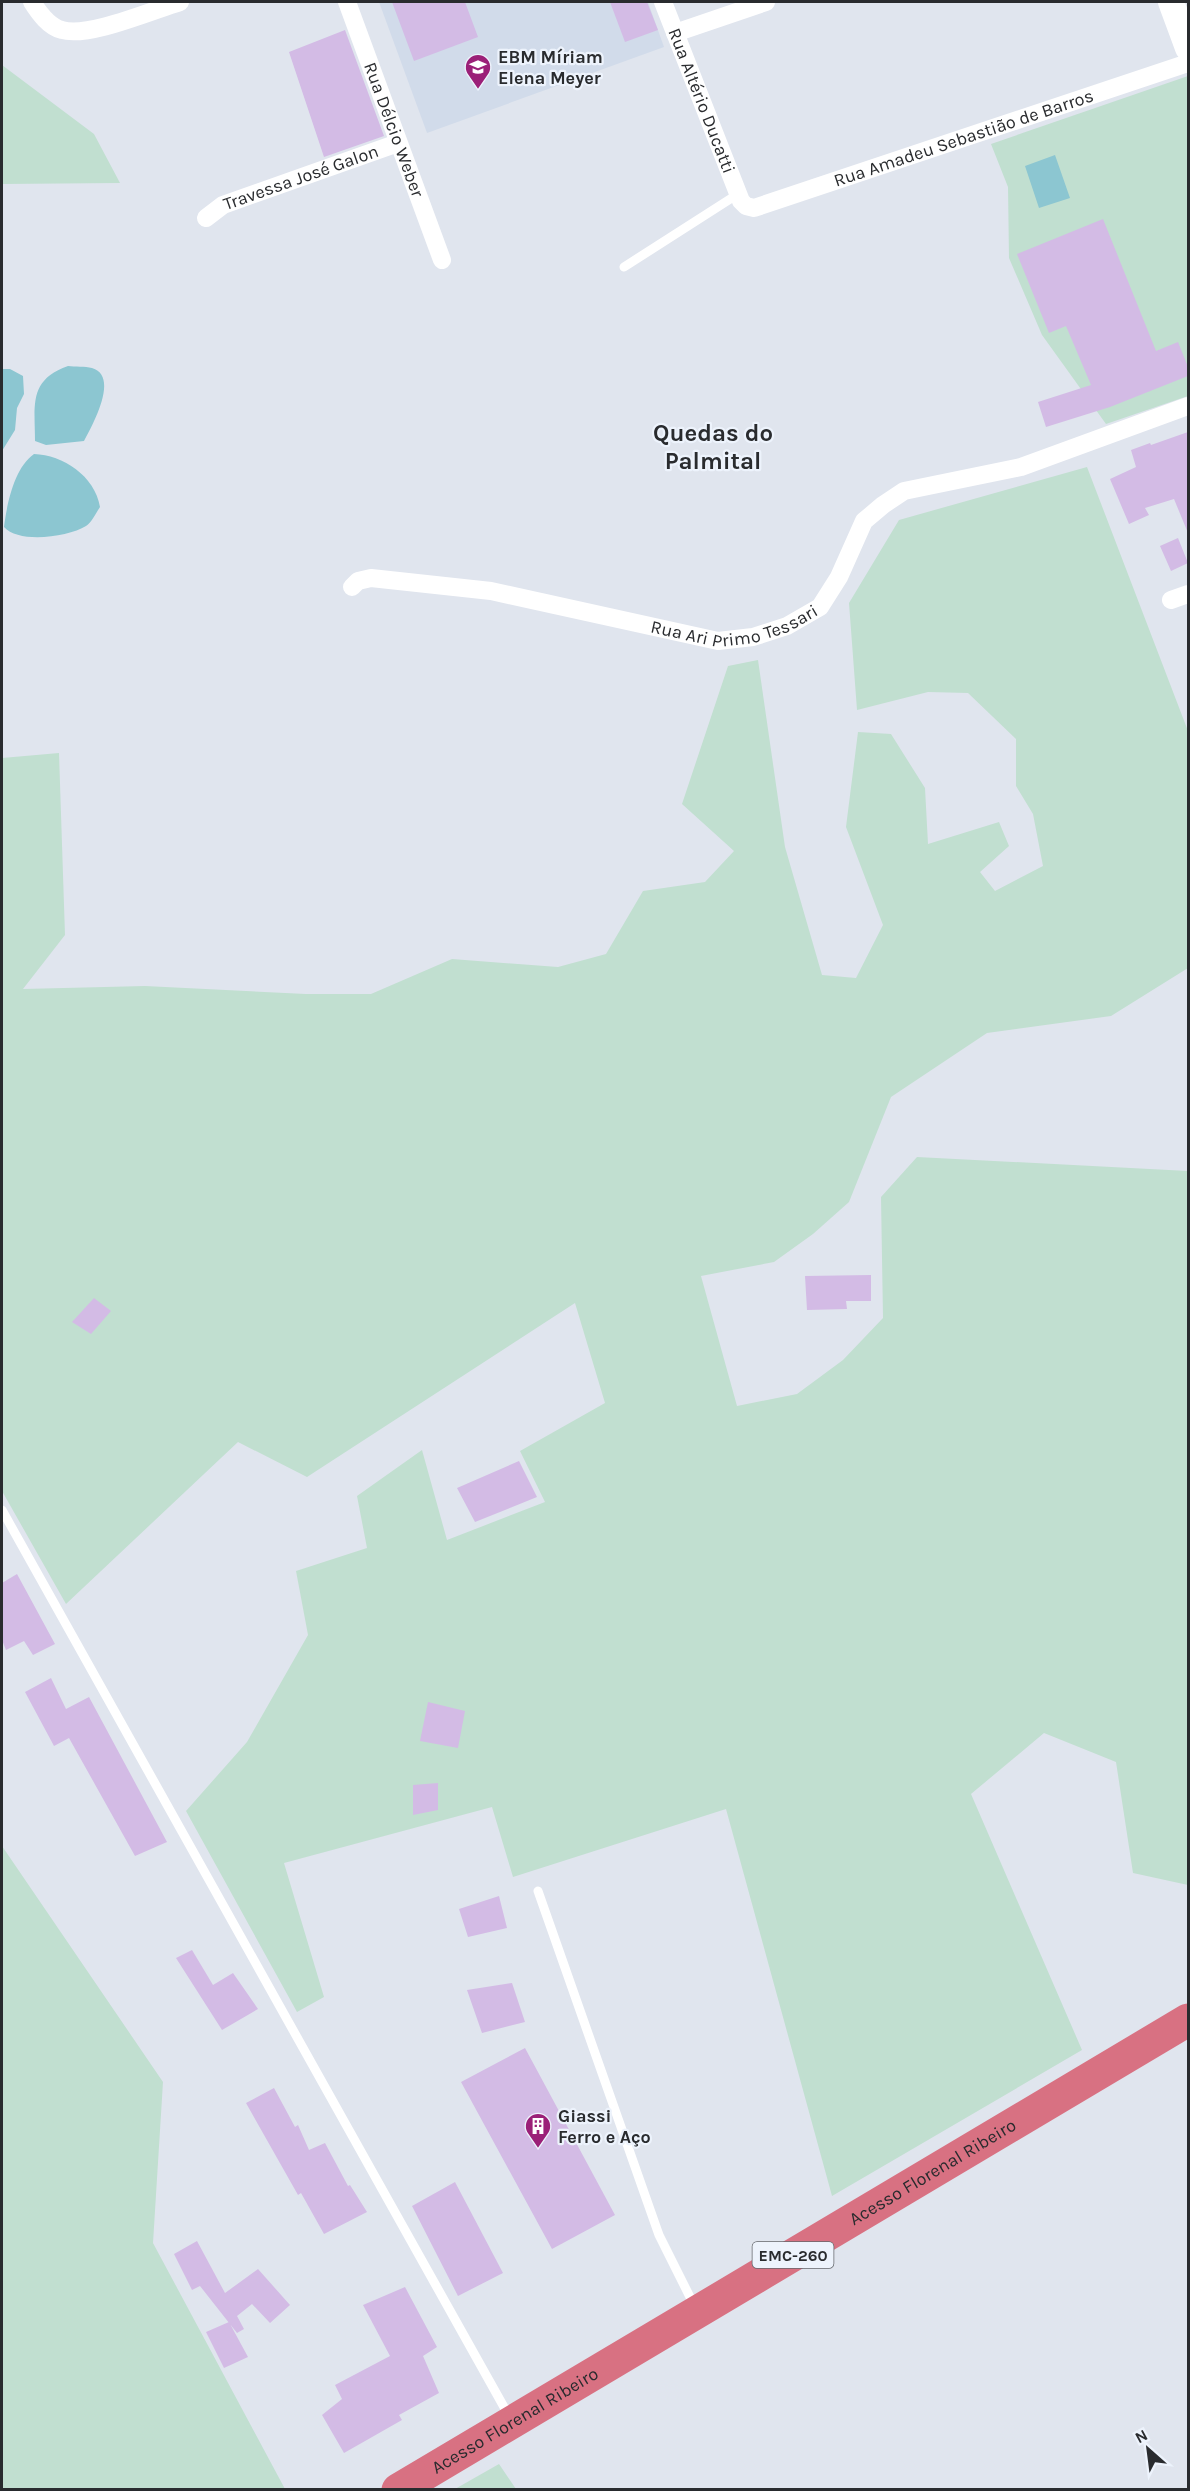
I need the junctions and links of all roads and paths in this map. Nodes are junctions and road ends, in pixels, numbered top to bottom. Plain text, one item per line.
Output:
1 (180, 2) edge
2 (347, 2) edge
3 (663, 2) edge
4 (766, 2) edge
5 (1172, 2) edge
6 (33, 3) edge
7 (675, 33) junction
8 (1188, 48) edge
9 (1188, 63) edge
10 (398, 143) junction
11 (739, 197) junction
12 (206, 218) dead end
13 (442, 260) dead end
14 (624, 267) dead end
15 (1188, 406) edge
16 (352, 587) dead end
17 (2, 1510) edge
18 (538, 1891) dead end
19 (1188, 2020) edge
20 (698, 2312) junction
21 (512, 2422) junction
22 (398, 2490) edge

1 - 6 street
2 - 10 street, Rua Délcio Weber
3 - 7 street, Rua Altério Ducatti
4 - 7 street
5 - 8 street
7 - 11 street, Rua Altério Ducatti
9 - 11 street, Rua Amadeu Sebastião de Barros
10 - 12 street, Travessa José Galon
10 - 13 street, Rua Délcio Weber
11 - 14 lane
15 - 16 street, Rua Ari Primo Tessari
17 - 21 lane
18 - 20 lane
19 - 20 highway, Acesso Florenal Ribeiro / EMC-260
20 - 21 highway, Acesso Florenal Ribeiro / EMC-260
21 - 22 highway, Acesso Florenal Ribeiro / EMC-260

